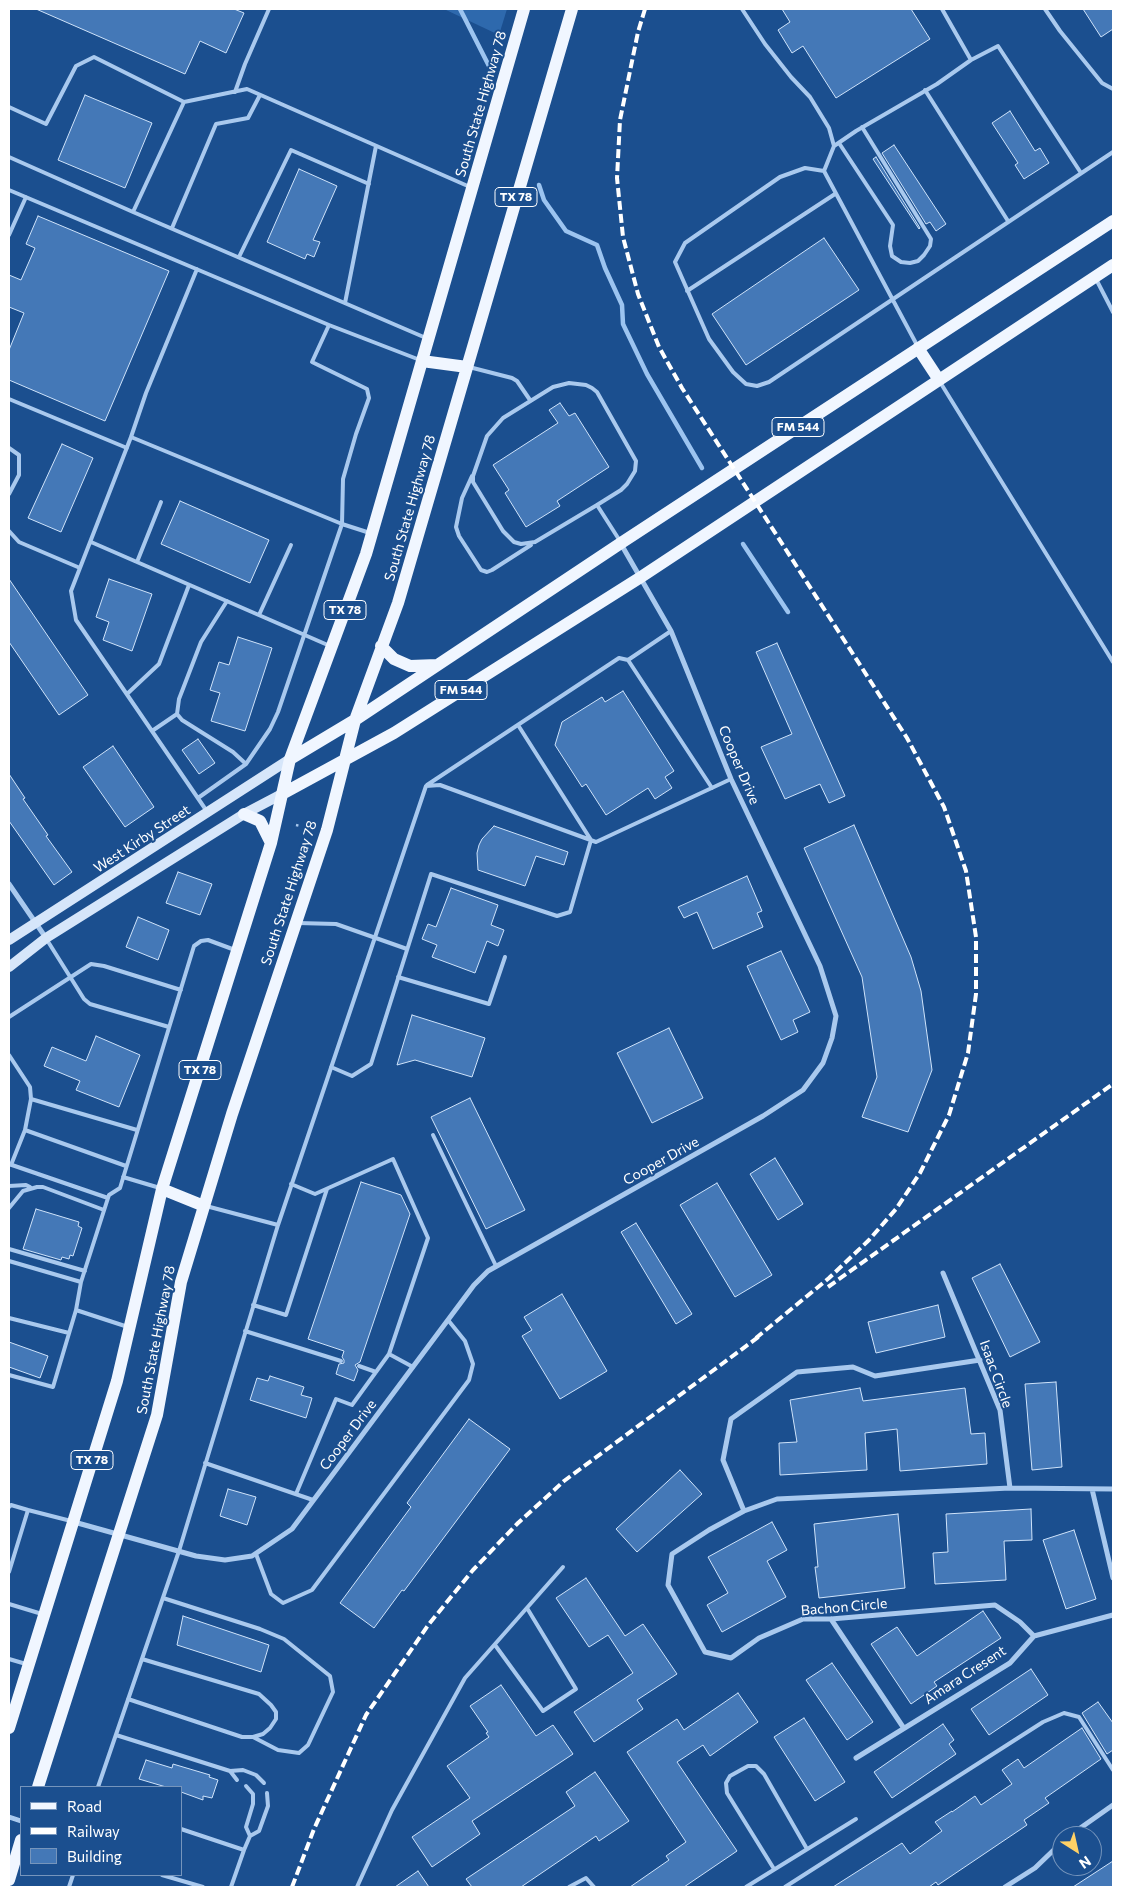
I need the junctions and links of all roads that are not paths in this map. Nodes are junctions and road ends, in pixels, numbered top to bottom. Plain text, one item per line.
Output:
1 (268, 9) edge
2 (524, 9) edge
3 (572, 9) edge
4 (742, 9) edge
5 (942, 9) edge
6 (1045, 9) edge
7 (971, 60) junction
8 (1113, 89) edge
9 (925, 90) junction
10 (235, 92) junction
11 (260, 95) junction
12 (184, 102) junction
13 (9, 106) edge
14 (862, 127) junction
15 (839, 143) junction
16 (376, 146) junction
17 (834, 146) junction
18 (1113, 152) edge
19 (9, 157) edge
20 (824, 171) junction
21 (1081, 173) junction
22 (369, 184) junction
23 (472, 188) junction
24 (9, 190) edge
25 (835, 194) junction
26 (26, 197) junction
27 (133, 212) junction
28 (1008, 221) junction
29 (1113, 221) edge
30 (172, 228) junction
31 (9, 235) edge
32 (239, 257) junction
33 (1113, 265) edge
34 (197, 270) junction
35 (1095, 277) junction
36 (687, 291) junction
37 (891, 299) junction
38 (345, 303) junction
39 (1113, 312) edge
40 (329, 325) junction
41 (428, 339) junction
42 (918, 348) junction
43 (422, 361) junction
44 (467, 367) junction
45 (939, 380) junction
46 (9, 399) edge
47 (530, 400) junction
48 (131, 437) junction
49 (9, 448) edge
50 (126, 448) junction
51 (473, 476) junction
52 (9, 494) edge
53 (161, 502) dead end
54 (598, 504) junction
55 (342, 524) junction
56 (9, 532) edge
57 (372, 534) junction
58 (91, 542) junction
59 (535, 542) junction
60 (621, 543) junction
61 (291, 545) dead end
62 (137, 562) junction
63 (80, 568) junction
64 (641, 577) junction
65 (190, 584) junction
66 (227, 601) junction
67 (259, 615) junction
68 (671, 631) junction
69 (303, 635) junction
70 (381, 646) junction
71 (332, 647) junction
72 (628, 660) junction
73 (1113, 662) edge
74 (439, 664) junction
75 (127, 694) junction
76 (177, 714) junction
77 (355, 720) junction
78 (518, 725) junction
79 (152, 731) junction
80 (290, 759) junction
81 (345, 760) junction
82 (246, 764) junction
83 (731, 779) junction
84 (426, 786) junction
85 (712, 788) junction
86 (282, 794) junction
87 (198, 798) junction
88 (208, 813) junction
89 (244, 814) junction
90 (591, 840) junction
91 (271, 843) junction
92 (9, 884) edge
93 (296, 923) junction
94 (36, 924) junction
95 (46, 938) junction
96 (374, 938) junction
97 (9, 940) edge
98 (407, 949) junction
99 (237, 951) junction
100 (505, 957) dead end
101 (9, 967) edge
102 (71, 977) junction
103 (398, 977) junction
104 (181, 990) junction
105 (9, 1017) edge
106 (169, 1027) junction
107 (9, 1054) edge
108 (331, 1068) junction
109 (31, 1099) junction
110 (25, 1130) junction
111 (137, 1130) junction
112 (433, 1135) dead end
113 (10, 1164) edge
114 (126, 1166) junction
115 (123, 1177) junction
116 (292, 1184) junction
117 (9, 1186) edge
118 (30, 1188) junction
119 (326, 1188) junction
120 (162, 1189) junction
121 (108, 1198) junction
122 (204, 1206) junction
123 (9, 1208) edge
124 (104, 1210) junction
125 (278, 1225) junction
126 (9, 1249) edge
127 (9, 1261) edge
128 (496, 1266) junction
129 (85, 1271) junction
130 (943, 1273) dead end
131 (81, 1282) junction
132 (254, 1305) junction
133 (76, 1310) junction
134 (9, 1318) edge
135 (448, 1320) junction
136 (130, 1328) junction
137 (246, 1331) junction
138 (69, 1333) junction
139 (388, 1354) junction
140 (980, 1360) junction
141 (341, 1361) dead end
142 (359, 1366) dead end
143 (413, 1367) junction
144 (376, 1372) junction
145 (9, 1375) edge
146 (205, 1463) junction
147 (1010, 1488) junction
148 (1092, 1489) junction
149 (1113, 1489) edge
150 (296, 1494) junction
151 (313, 1500) junction
152 (9, 1506) edge
153 (28, 1510) junction
154 (744, 1511) junction
155 (73, 1522) junction
156 (119, 1534) junction
157 (178, 1551) junction
158 (256, 1554) junction
159 (563, 1567) dead end
160 (9, 1572) edge
161 (1113, 1578) edge
162 (163, 1598) junction
163 (9, 1604) edge
164 (527, 1608) junction
165 (44, 1614) junction
166 (1113, 1615) edge
167 (831, 1619) junction
168 (1034, 1636) junction
169 (494, 1645) junction
170 (9, 1659) edge
171 (142, 1659) junction
172 (28, 1665) junction
173 (128, 1699) junction
174 (903, 1727) junction
175 (9, 1728) edge
176 (116, 1735) junction
177 (253, 1737) junction
178 (856, 1758) dead end
179 (1113, 1770) edge
180 (230, 1771) junction
181 (238, 1780) dead end
182 (264, 1783) dead end
183 (38, 1786) edge
184 (98, 1786) edge
185 (246, 1786) dead end
186 (267, 1793) dead end
187 (1113, 1805) edge
188 (856, 1819) dead end
189 (1083, 1826) edge
190 (182, 1829) edge
191 (250, 1836) junction
192 (20, 1843) edge
193 (808, 1848) junction
194 (244, 1850) junction
195 (1052, 1852) edge
196 (774, 1869) junction
197 (165, 1876) edge
198 (9, 1880) edge
199 (203, 1887) edge
200 (231, 1887) edge
201 (357, 1887) edge
202 (569, 1887) edge
203 (594, 1887) edge
204 (746, 1887) edge
205 (785, 1887) edge
206 (1005, 1887) edge

1 - 10 lane
2 - 23 main road, South State Highway 78 / TX 78
3 - 44 main road, South State Highway 78 / TX 78
4 - 17 lane
5 - 7 lane
6 - 8 lane
7 - 9 lane
7 - 21 lane
9 - 14 lane
9 - 28 lane
10 - 11 lane
10 - 12 lane
11 - 16 lane
11 - 30 lane
12 - 13 lane
12 - 27 lane
14 - 15 lane
14 - 15 lane
15 - 17 lane
16 - 22 lane
16 - 23 lane
17 - 20 lane
18 - 21 lane
19 - 27 lane
20 - 25 lane
20 - 36 lane
21 - 28 lane
22 - 32 lane
22 - 38 lane
23 - 41 main road, South State Highway 78 / TX 78
24 - 26 lane
25 - 36 lane
25 - 37 lane
26 - 31 lane
26 - 34 lane
27 - 30 lane
28 - 37 lane
29 - 42 main road, FM 544 / FM 544
30 - 32 lane
32 - 38 lane
33 - 35 main road, FM 544 / FM 544
34 - 40 lane
34 - 48 lane
35 - 39 lane
35 - 45 main road, FM 544 / FM 544
36 - 37 lane
37 - 42 lane
38 - 41 lane
40 - 43 lane
40 - 55 lane
41 - 43 main road, South State Highway 78 / TX 78
42 - 45 main road
42 - 60 main road, FM 544 / FM 544
43 - 44 main road
43 - 57 main road, South State Highway 78 / TX 78
44 - 47 lane
44 - 70 main road, South State Highway 78 / TX 78
45 - 64 main road, FM 544 / FM 544
45 - 73 lane
46 - 50 lane
47 - 51 lane
47 - 54 lane
48 - 50 lane
48 - 55 lane
49 - 52 lane
50 - 58 lane
51 - 59 lane
51 - 59 lane
53 - 62 lane
54 - 59 lane
54 - 60 lane
55 - 57 lane
55 - 69 lane
56 - 63 lane
57 - 71 main road, South State Highway 78 / TX 78
58 - 62 lane
58 - 63 lane
60 - 64 street, Cooper Drive
60 - 74 main road, FM 544 / FM 544
61 - 67 lane
62 - 65 lane
63 - 75 lane
64 - 68 street, Cooper Drive
64 - 81 main road, FM 544 / FM 544
65 - 66 lane
65 - 75 lane
66 - 67 lane
66 - 76 lane
67 - 69 lane
68 - 72 lane
68 - 83 street, Cooper Drive
69 - 71 lane
69 - 82 lane
70 - 74 main road
70 - 77 main road, South State Highway 78 / TX 78
71 - 80 main road, South State Highway 78 / TX 78
72 - 78 lane
72 - 85 lane
74 - 77 main road, FM 544 / FM 544
75 - 79 lane
76 - 79 lane
76 - 82 lane
77 - 80 main road, FM 544 / FM 544
77 - 81 main road, South State Highway 78 / TX 78
78 - 84 lane
78 - 90 lane
79 - 87 lane
80 - 86 main road, South State Highway 78 / TX 78
80 - 88 main road, West Kirby Street
81 - 86 main road, FM 544 / FM 544
81 - 93 main road, South State Highway 78 / TX 78
82 - 87 lane
83 - 85 lane
83 - 128 street, Cooper Drive
84 - 90 lane
84 - 96 lane
85 - 90 lane
86 - 89 main road
86 - 91 main road, South State Highway 78 / TX 78
87 - 88 lane
88 - 94 main road, West Kirby Street
89 - 91 main road
89 - 95 main road
90 - 98 lane
91 - 99 main road, South State Highway 78 / TX 78
92 - 94 street
93 - 96 lane
93 - 122 main road, South State Highway 78 / TX 78
94 - 95 street
94 - 97 main road, West Kirby Street
95 - 101 main road
95 - 102 lane
96 - 98 lane
96 - 108 lane
98 - 103 lane
99 - 104 lane
99 - 120 main road, South State Highway 78 / TX 78
100 - 103 lane
102 - 104 lane
102 - 105 lane
102 - 106 lane
103 - 108 lane
104 - 106 lane
106 - 111 lane
107 - 109 lane
108 - 116 lane
109 - 110 lane
109 - 111 lane
110 - 113 lane
110 - 114 lane
111 - 114 lane
112 - 128 lane
113 - 121 lane
114 - 115 lane
115 - 120 lane
115 - 121 lane
116 - 119 lane
116 - 125 lane
117 - 118 lane
118 - 123 lane
118 - 124 lane
119 - 132 lane
119 - 139 lane
120 - 122 main road
120 - 136 main road, South State Highway 78 / TX 78
121 - 124 lane
122 - 125 lane
122 - 156 main road, South State Highway 78 / TX 78
124 - 129 lane
125 - 132 lane
126 - 129 lane
127 - 131 lane
128 - 135 street, Cooper Drive
129 - 131 lane
130 - 140 street, Isaac Circle
131 - 133 lane
132 - 137 lane
133 - 136 lane
133 - 138 lane
134 - 138 lane
135 - 143 street, Cooper Drive
135 - 158 lane
136 - 155 main road, South State Highway 78 / TX 78
137 - 141 lane
137 - 146 lane
138 - 145 lane
139 - 143 lane
139 - 144 lane
140 - 147 street, Isaac Circle
140 - 154 street
142 - 144 lane
143 - 151 street, Cooper Drive
144 - 150 lane
146 - 150 lane
146 - 157 lane
147 - 148 street, Bachon Circle
147 - 154 street, Bachon Circle
148 - 149 street, Bachon Circle
148 - 161 street
150 - 151 lane
151 - 158 street, Cooper Drive
152 - 153 lane
153 - 155 lane
153 - 160 lane
154 - 167 street, Bachon Circle
155 - 156 street, Cooper Drive
155 - 165 main road, South State Highway 78 / TX 78
156 - 157 street, Cooper Drive
156 - 183 main road, South State Highway 78 / TX 78
157 - 158 street, Cooper Drive
157 - 162 lane
159 - 164 lane
162 - 171 lane
162 - 177 lane
163 - 165 lane
164 - 169 lane
164 - 169 lane
165 - 172 main road, South State Highway 78 / TX 78
166 - 168 street
167 - 168 street, Bachon Circle
167 - 174 street
168 - 174 street, Amara Cresent
169 - 201 lane
170 - 172 lane
171 - 173 lane
171 - 177 lane
172 - 175 main road, South State Highway 78 / TX 78
173 - 176 lane
173 - 177 lane
174 - 178 street, Amara Cresent
176 - 180 lane
176 - 184 lane
179 - 205 lane
180 - 181 lane
180 - 182 lane
185 - 191 lane
186 - 191 lane
187 - 189 street
188 - 193 lane
190 - 194 lane
191 - 194 lane
192 - 198 main road
193 - 196 lane
193 - 196 lane
194 - 200 lane
195 - 206 street
196 - 204 lane
197 - 199 lane
202 - 203 lane

